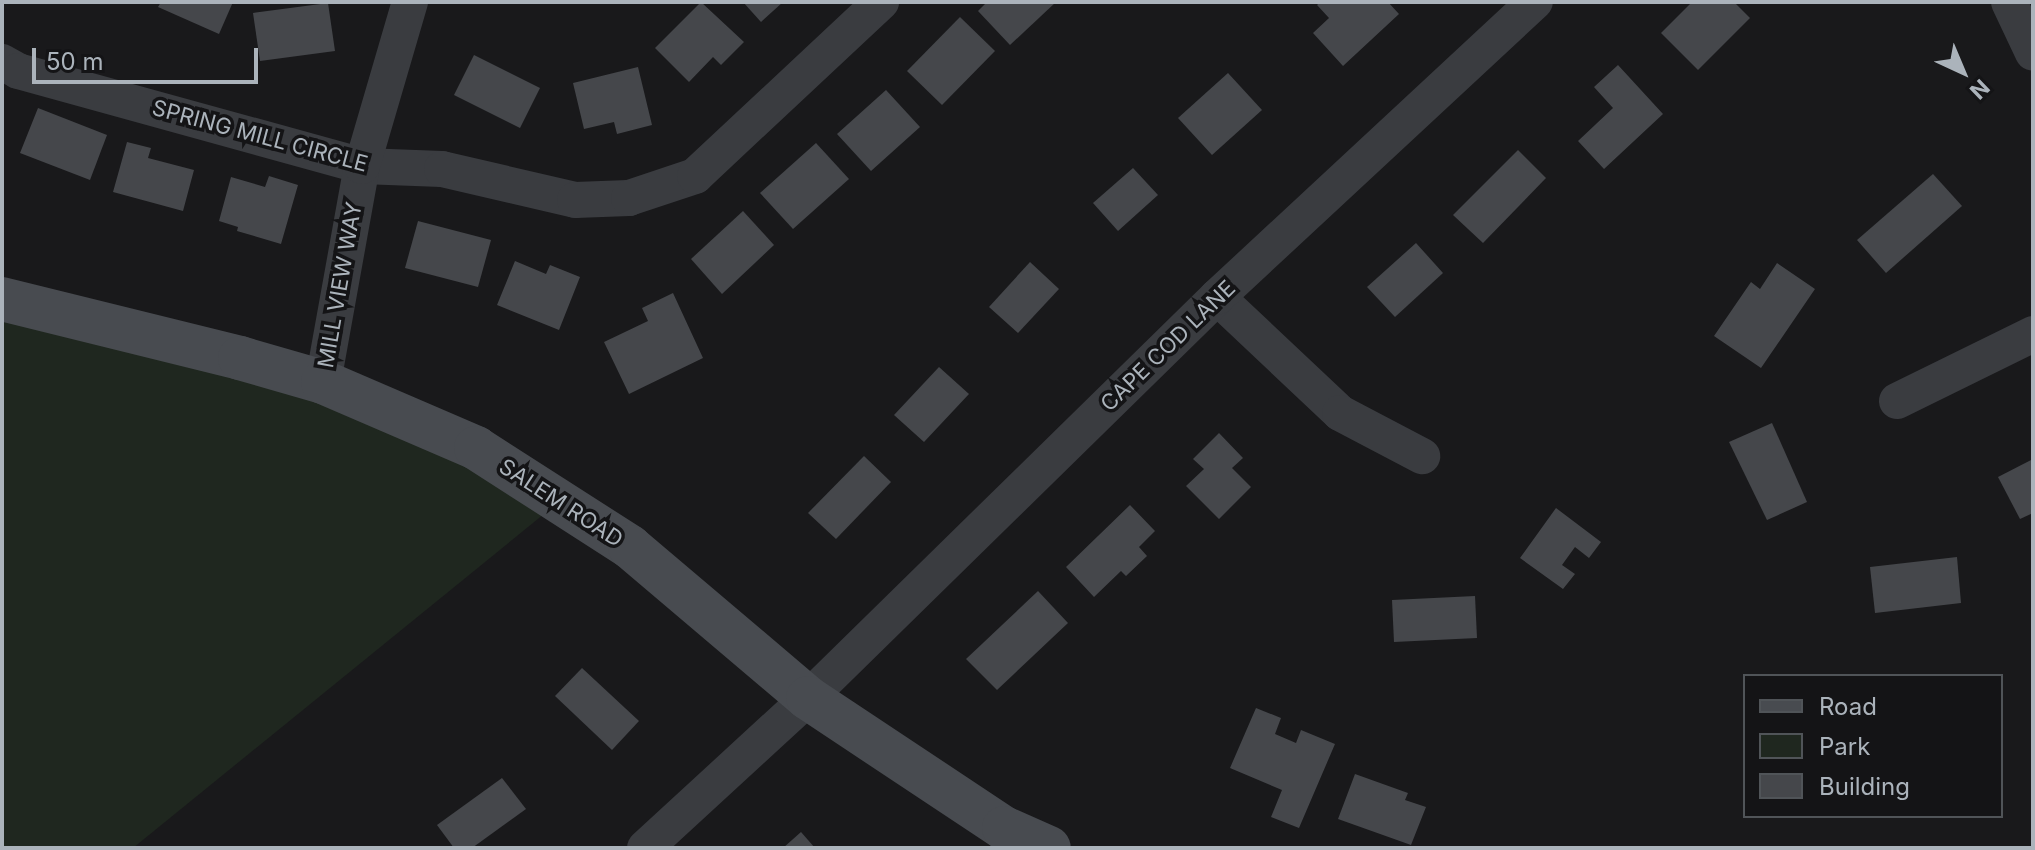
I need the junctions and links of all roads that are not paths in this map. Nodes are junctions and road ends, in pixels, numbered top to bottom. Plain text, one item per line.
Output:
1 (410, 2) edge
2 (881, 2) edge
3 (1535, 2) edge
4 (2009, 2) edge
5 (2033, 53) edge
6 (2, 62) edge
7 (362, 166) junction
8 (1217, 297) junction
9 (2, 299) edge
10 (2033, 334) edge
11 (323, 382) junction
12 (1897, 401) dead end
13 (1422, 456) dead end
14 (808, 698) junction
15 (645, 848) edge
16 (1049, 848) edge

1 - 7 street, MILL VIEW WAY
2 - 7 street, SPRING MILL CIRCLE
3 - 8 street, CAPE COD LANE
4 - 5 street
6 - 7 street, SPRING MILL CIRCLE
7 - 11 street, MILL VIEW WAY
8 - 13 street
8 - 14 street, CAPE COD LANE
9 - 11 street, SALEM ROAD
10 - 12 street
11 - 14 street, SALEM ROAD
14 - 15 street, CAPE COD LANE
14 - 16 street, SALEM ROAD

